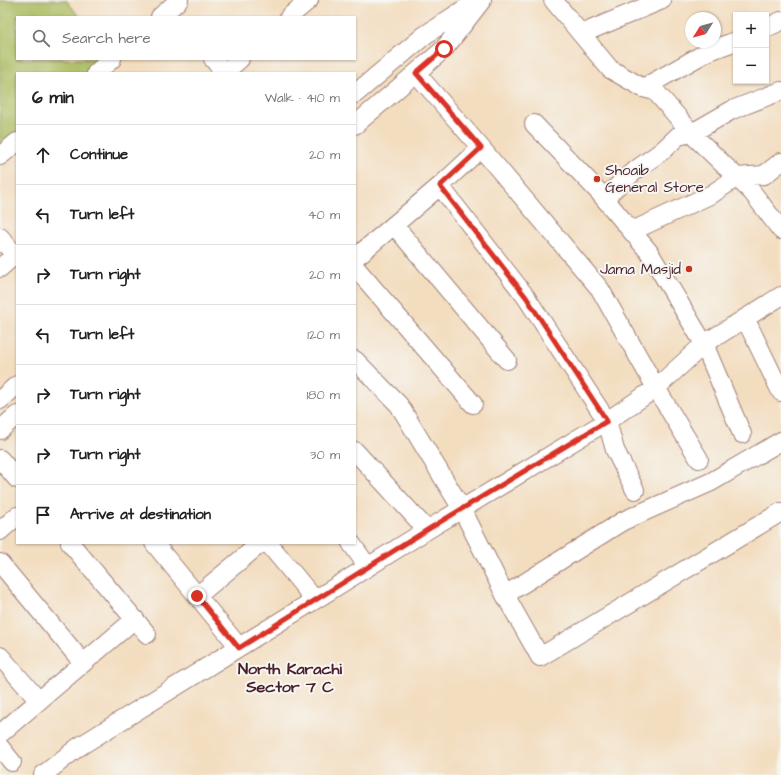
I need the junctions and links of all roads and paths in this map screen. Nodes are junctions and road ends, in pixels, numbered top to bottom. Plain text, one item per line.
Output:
1 (309, 0) edge
2 (477, 0) edge
3 (482, 0) edge
4 (553, 0) edge
5 (662, 0) edge
6 (290, 16) edge
7 (781, 21) edge
8 (769, 27) edge
9 (581, 34) junction
10 (733, 41) edge
11 (111, 60) edge
12 (214, 60) edge
13 (239, 60) edge
14 (97, 72) edge
15 (224, 72) edge
16 (226, 72) edge
17 (416, 73) junction
18 (643, 88) junction
19 (781, 91) edge
20 (356, 93) edge
21 (356, 124) edge
22 (534, 124) dead end
23 (692, 133) junction
24 (16, 143) edge
25 (481, 148) junction
26 (0, 156) edge
27 (781, 162) edge
28 (737, 177) junction
29 (440, 186) junction
30 (604, 198) junction
31 (394, 225) junction
32 (781, 230) edge
33 (632, 231) junction
34 (0, 237) edge
35 (16, 255) edge
36 (356, 257) edge
37 (0, 268) edge
38 (356, 268) edge
39 (781, 296) edge
40 (746, 318) junction
41 (704, 344) junction
42 (507, 360) dead end
43 (356, 361) edge
44 (16, 386) edge
45 (656, 388) junction
46 (781, 392) edge
47 (0, 400) edge
48 (473, 404) dead end
49 (16, 416) edge
50 (607, 421) junction
51 (0, 430) edge
52 (742, 434) dead end
53 (781, 441) edge
54 (356, 451) edge
55 (0, 459) edge
56 (699, 459) dead end
57 (16, 478) edge
58 (635, 490) dead end
59 (462, 509) junction
60 (781, 512) edge
61 (16, 517) edge
62 (427, 530) junction
63 (0, 531) edge
64 (71, 544) edge
65 (158, 544) edge
66 (260, 544) edge
67 (269, 544) edge
68 (352, 544) edge
69 (0, 564) edge
70 (368, 567) junction
71 (505, 595) junction
72 (197, 596) junction
73 (315, 600) junction
74 (135, 620) junction
75 (147, 634) dead end
76 (239, 648) junction
77 (0, 656) edge
78 (83, 663) junction
79 (39, 701) junction
80 (0, 734) edge
81 (0, 747) edge
82 (12, 762) dead end
83 (43, 775) edge

1 - 6 street
2 - 20 street
3 - 17 street
4 - 9 street
5 - 9 street
7 - 8 street
9 - 18 street
10 - 18 street
11 - 14 street
12 - 15 street
13 - 16 street
17 - 21 street
17 - 25 street
18 - 23 street
19 - 23 street
22 - 30 street
23 - 28 street
23 - 30 street
24 - 26 street
25 - 29 street
25 - 45 street
27 - 28 street
28 - 32 street
28 - 33 street
29 - 31 street
29 - 50 street
30 - 33 street
31 - 36 street
31 - 42 street
33 - 41 street
34 - 35 street
35 - 37 street
38 - 48 street
39 - 40 street
40 - 41 street
40 - 46 street
41 - 45 street
41 - 52 street
43 - 59 street
44 - 47 street
45 - 50 street
45 - 56 street
49 - 51 street
50 - 58 street
50 - 59 street
53 - 71 street
54 - 62 street
55 - 57 street
59 - 62 street
59 - 71 street
60 - 71 street
61 - 63 street
62 - 70 street
64 - 74 street
65 - 72 street
66 - 72 street
67 - 73 street
68 - 70 street
69 - 78 street
70 - 73 street
72 - 76 street
73 - 76 street
74 - 75 street
74 - 78 street
76 - 83 street
77 - 79 street
78 - 79 street
79 - 80 street
81 - 82 street

